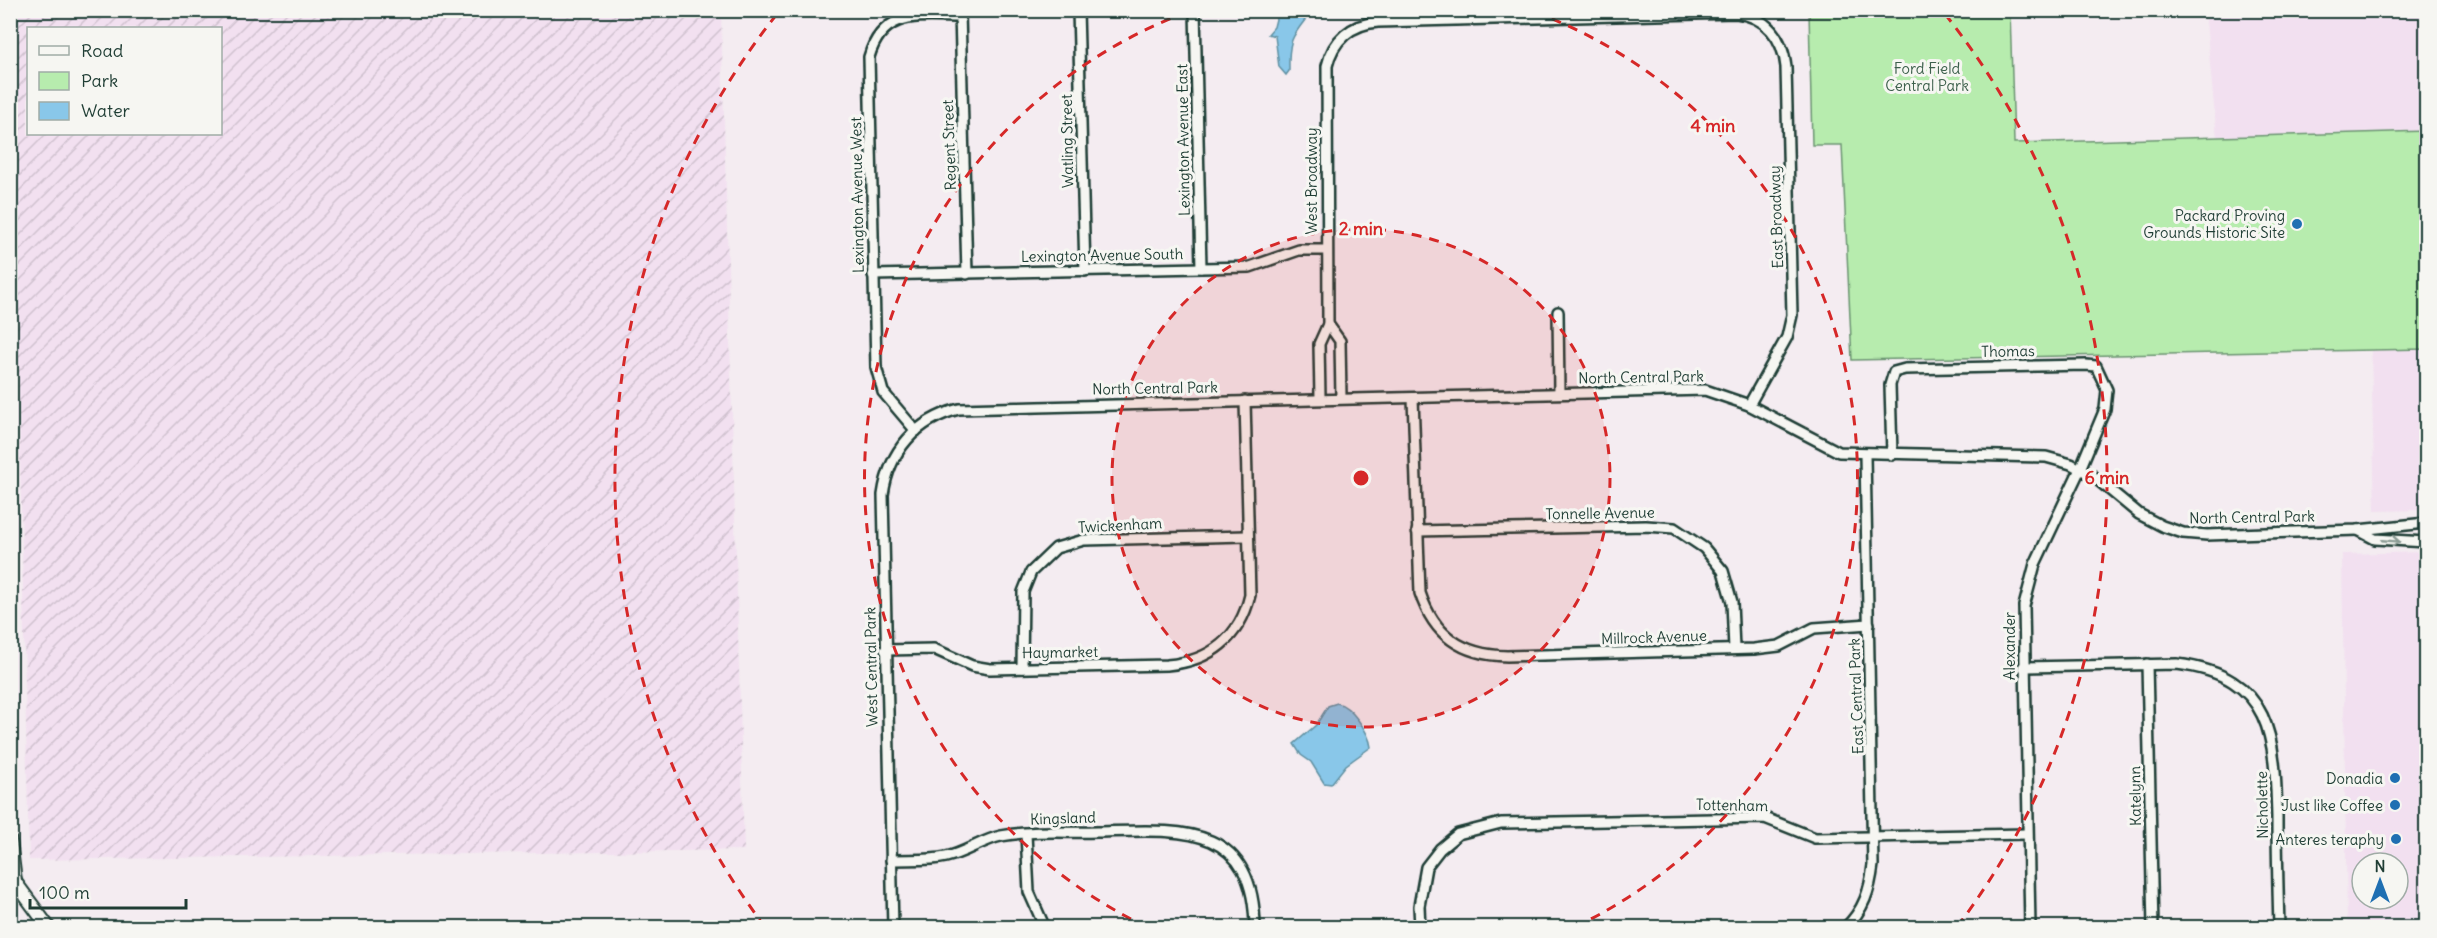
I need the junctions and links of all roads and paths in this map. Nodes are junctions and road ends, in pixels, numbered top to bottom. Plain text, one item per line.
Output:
1 (1078, 10) edge
2 (1195, 10) edge
3 (960, 14) edge
4 (1339, 40) joint
5 (1327, 249) junction
6 (1201, 268) junction
7 (1085, 271) junction
8 (967, 273) junction
9 (873, 275) junction
10 (1557, 312) dead end
11 (1328, 324) junction
12 (1340, 369) junction
13 (1319, 370) junction
14 (1559, 393) junction
15 (1320, 398) junction
16 (1341, 398) junction
17 (1413, 398) junction
18 (1245, 401) junction
19 (1749, 405) junction
20 (927, 422) joint
21 (916, 430) junction
22 (1865, 454) junction
23 (1892, 454) junction
24 (2080, 469) junction
25 (2427, 523) edge
26 (2358, 530) junction
27 (1417, 531) junction
28 (1247, 536) junction
29 (2427, 542) edge
30 (1869, 624) junction
31 (1734, 649) junction
32 (885, 650) junction
33 (2147, 664) junction
34 (2024, 667) junction
35 (1022, 668) junction
36 (1026, 834) junction
37 (2026, 834) junction
38 (1874, 837) junction
39 (10, 841) edge
40 (891, 860) junction
41 (13, 878) edge
42 (49, 927) edge
43 (893, 927) edge
44 (1045, 927) edge
45 (1255, 927) edge
46 (1420, 927) edge
47 (1845, 927) edge
48 (2030, 927) edge
49 (2153, 927) edge
50 (2279, 927) edge

1 - 7 street, Watling Street
2 - 6 street, Lexington Avenue East
3 - 8 street, Regent Street
3 - 9 street, Lexington Avenue West
4 - 5 street, West Broadway
4 - 19 street, East Broadway
5 - 6 street, Lexington Avenue South
5 - 11 street, West Broadway
6 - 7 street, Lexington Avenue South
7 - 8 street, Lexington Avenue South
8 - 9 street, Lexington Avenue South
9 - 21 street, Lexington Avenue West
10 - 14 street
11 - 12 street, West Broadway
11 - 13 street, West Broadway
12 - 13 street
12 - 16 street, West Broadway
13 - 15 street, West Broadway
14 - 17 street, North Central Park
14 - 19 street, North Central Park
15 - 16 street, North Central Park
15 - 18 street, North Central Park
16 - 17 street, North Central Park
17 - 27 street
18 - 20 street, North Central Park
18 - 28 street
19 - 22 street, North Central Park
20 - 21 street, West Central Park
21 - 32 street, West Central Park
22 - 23 street, North Central Park
22 - 30 street, East Central Park
23 - 24 street, North Central Park
23 - 24 street, Thomas
24 - 26 street, North Central Park
24 - 34 street, Alexander
25 - 26 street, North Central Park
26 -> 29 street, North Central Park
27 - 31 street, Tonnelle Avenue
27 - 31 street, Millrock Avenue
28 - 35 street, Haymarket
28 - 35 street, Twickenham
30 - 31 street, Millrock Avenue
30 - 38 street, East Central Park
32 - 35 street, Haymarket
32 - 40 street, West Central Park
33 - 34 street
33 - 49 street, Katelynn
33 - 50 street, Nicholette
34 - 37 street, Alexander
36 - 40 street, Kingsland
36 - 44 street
36 - 45 street, Kingsland
37 - 38 street, Tottenham
37 - 48 street, Alexander
38 - 46 street, Tottenham
38 - 47 street, East Central Park
39 - 41 street
40 - 43 street, West Central Park
41 - 42 street

